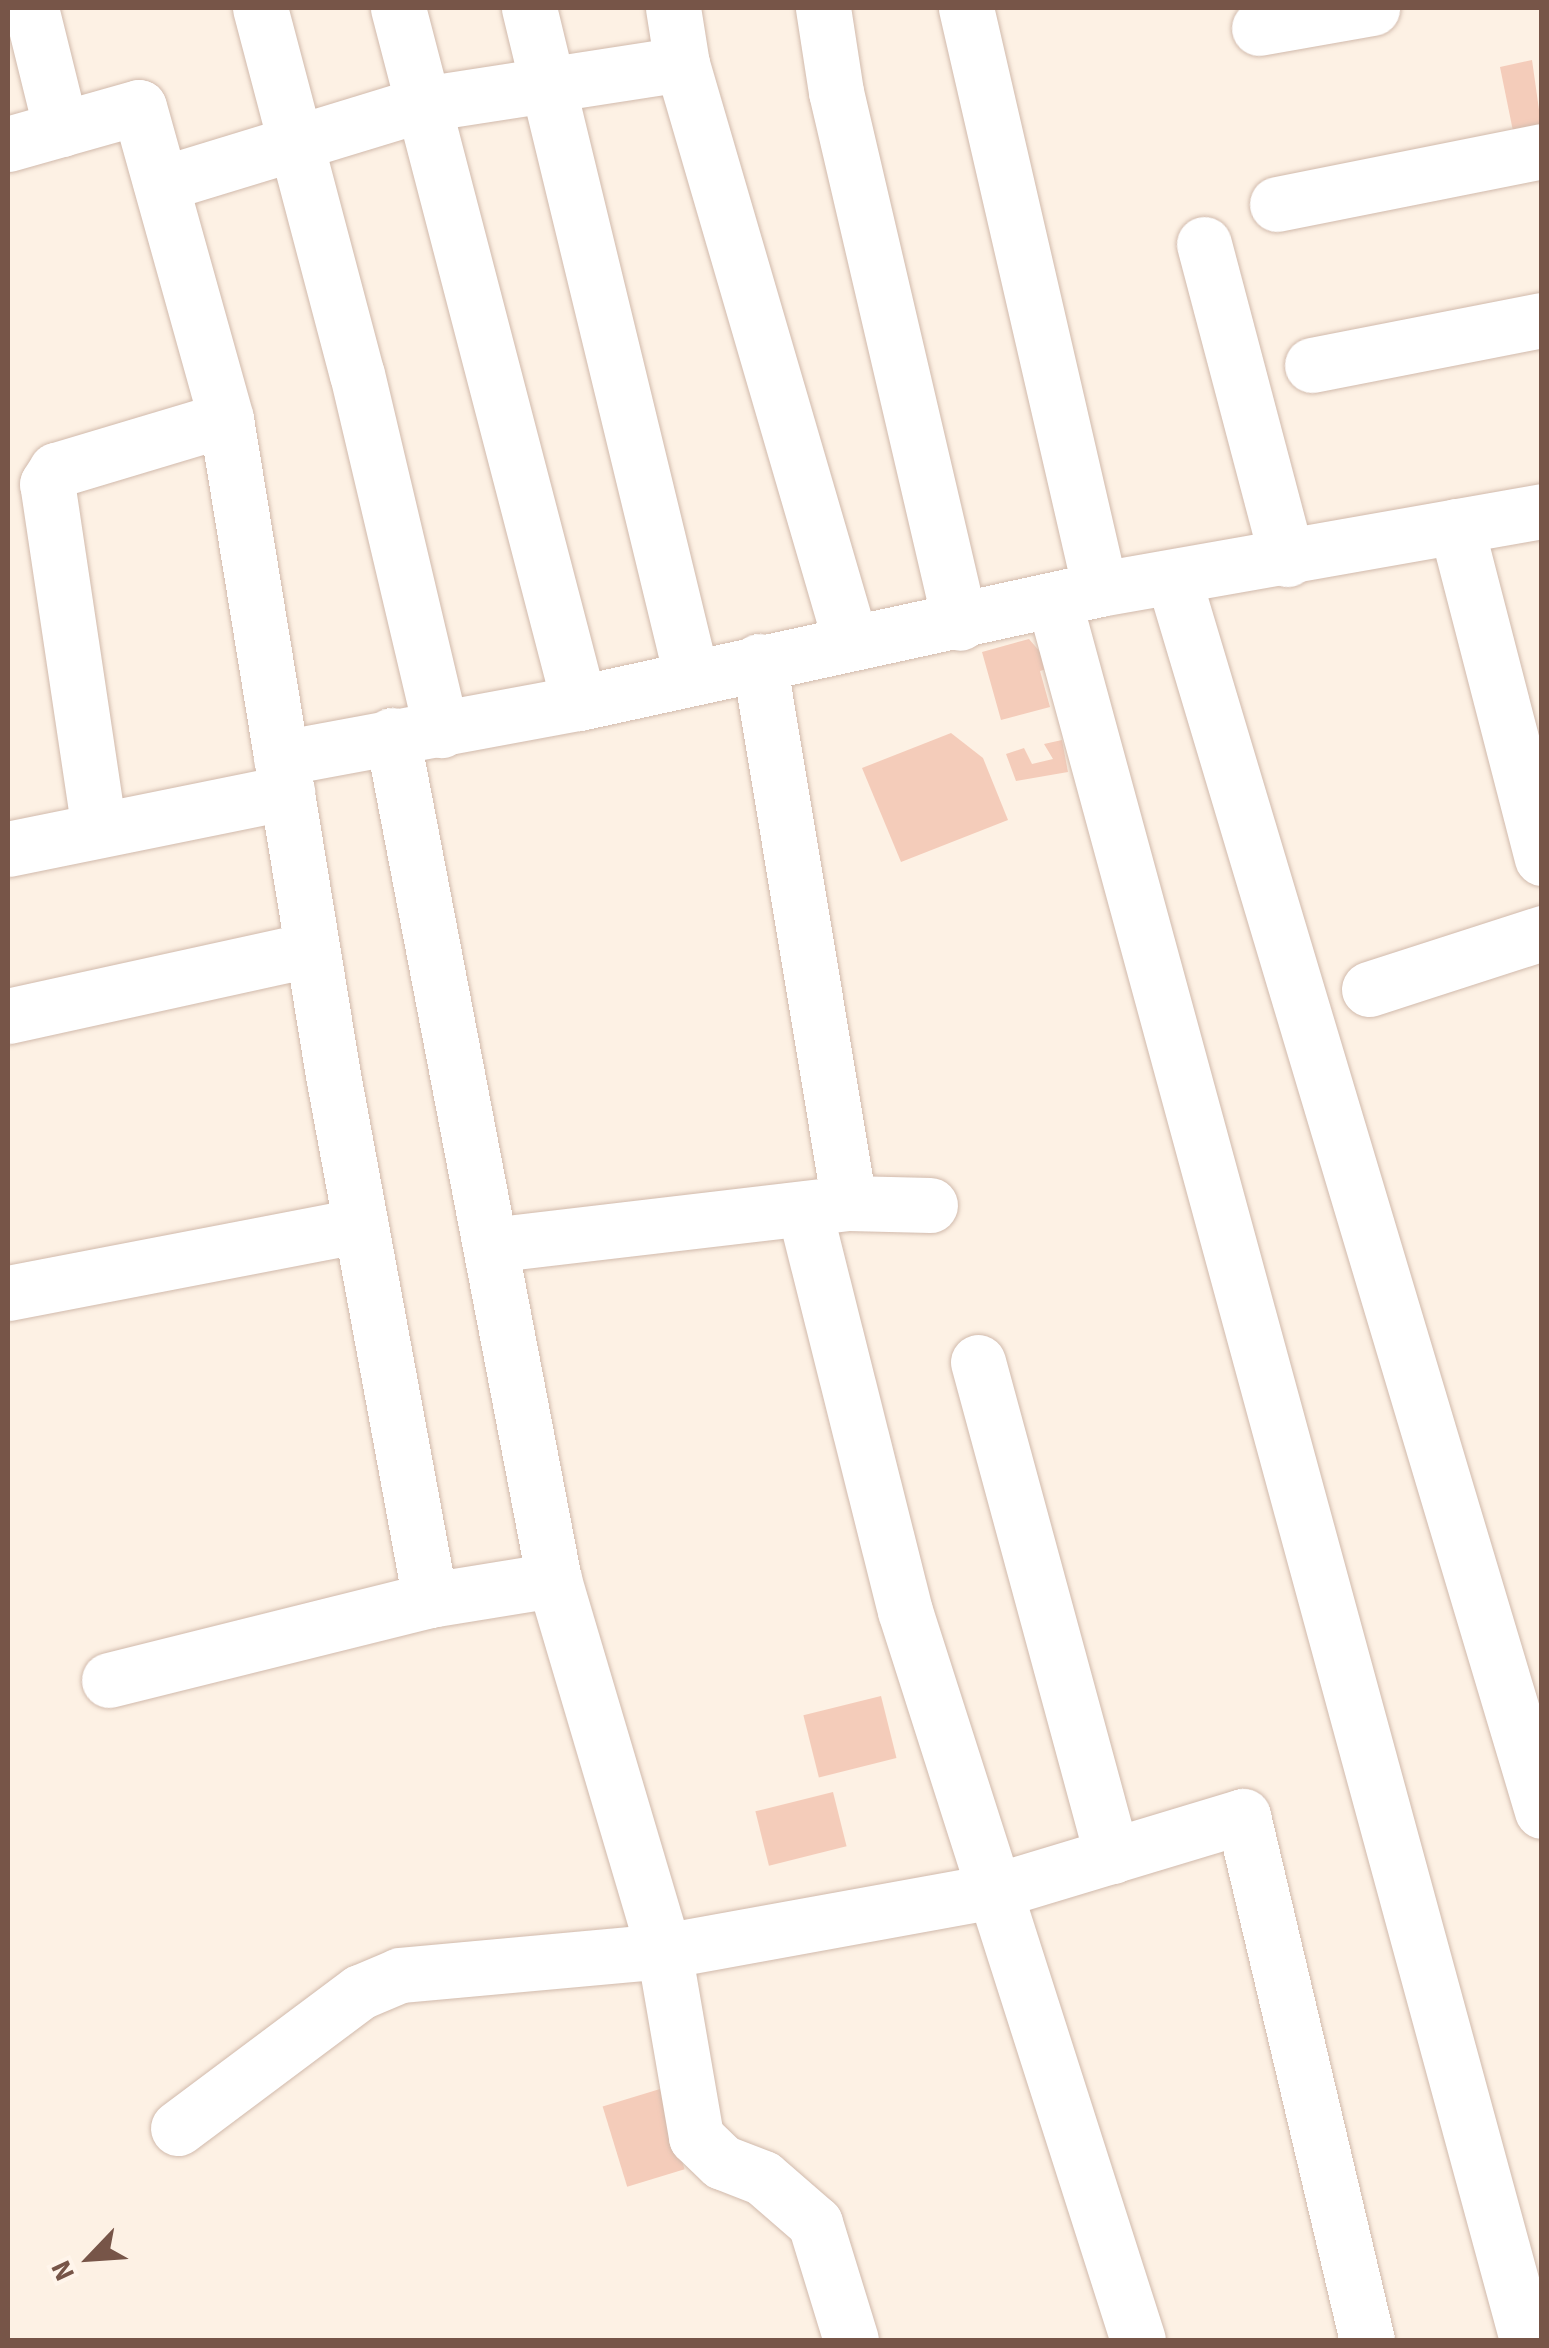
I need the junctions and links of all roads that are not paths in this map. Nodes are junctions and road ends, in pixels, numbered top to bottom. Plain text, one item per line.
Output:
1 (30, 8) edge
2 (260, 8) edge
3 (398, 8) edge
4 (528, 8) edge
5 (673, 8) edge
6 (822, 8) edge
7 (966, 8) edge
8 (1346, 10) edge
9 (1259, 28) dead end
10 (682, 64) junction
11 (549, 87) junction
12 (423, 104) junction
13 (61, 129) junction
14 (294, 141) junction
15 (8, 144) edge
16 (1542, 151) edge
17 (161, 184) junction
18 (1277, 204) dead end
19 (1204, 244) dead end
20 (1542, 320) edge
21 (1312, 365) dead end
22 (226, 419) junction
23 (1542, 511) edge
24 (1456, 526) junction
25 (1286, 559) junction
26 (1173, 577) junction
27 (1077, 595) junction
28 (960, 623) junction
29 (850, 643) junction
30 (759, 661) junction
31 (691, 674) junction
32 (579, 703) junction
33 (416, 732) junction
34 (284, 775) junction
35 (99, 830) junction
36 (8, 848) edge
37 (1542, 858) edge
38 (1542, 933) edge
39 (312, 950) junction
40 (1369, 989) dead end
41 (8, 1016) edge
42 (930, 1205) dead end
43 (826, 1206) junction
44 (360, 1226) junction
45 (490, 1245) junction
46 (8, 1293) edge
47 (978, 1362) dead end
48 (554, 1580) junction
49 (430, 1600) junction
50 (109, 1680) dead end
51 (1542, 1811) edge
52 (1112, 1856) junction
53 (995, 1891) junction
54 (664, 1951) junction
55 (178, 2128) dead end
56 (851, 2340) edge
57 (1138, 2340) edge
58 (1368, 2340) edge
59 (1527, 2340) edge

1 - 13 street
2 - 14 street
3 - 12 street
4 - 11 street
5 - 10 street
6 - 28 street
7 - 27 street
8 - 9 street
10 - 11 street
10 - 29 street
11 - 12 street
11 - 31 street
12 - 14 street
12 - 32 street
13 - 15 street
13 - 17 street
14 - 17 street
14 - 33 street
16 - 18 street
17 - 22 street
19 - 25 street
20 - 21 street
22 - 34 street
22 - 35 street
23 - 24 street
24 - 25 street
24 - 37 street
25 - 26 street
26 - 27 street
26 - 51 street
27 - 28 street
27 - 59 street
28 - 29 street
29 - 30 street
30 - 31 street
30 - 43 street
31 - 32 street
32 - 33 street
33 - 34 street
33 - 45 street
34 - 35 street
34 - 39 street
35 - 36 street
38 - 40 street
39 - 41 street
39 - 44 street
42 - 43 street
43 - 45 street
43 - 53 street
44 - 46 street
44 - 49 street
45 - 48 street
47 - 52 street
48 - 49 street
48 - 54 street
49 - 50 street
52 - 53 street
52 - 58 street
53 - 54 street
53 - 57 street
54 - 55 street
54 - 56 street

